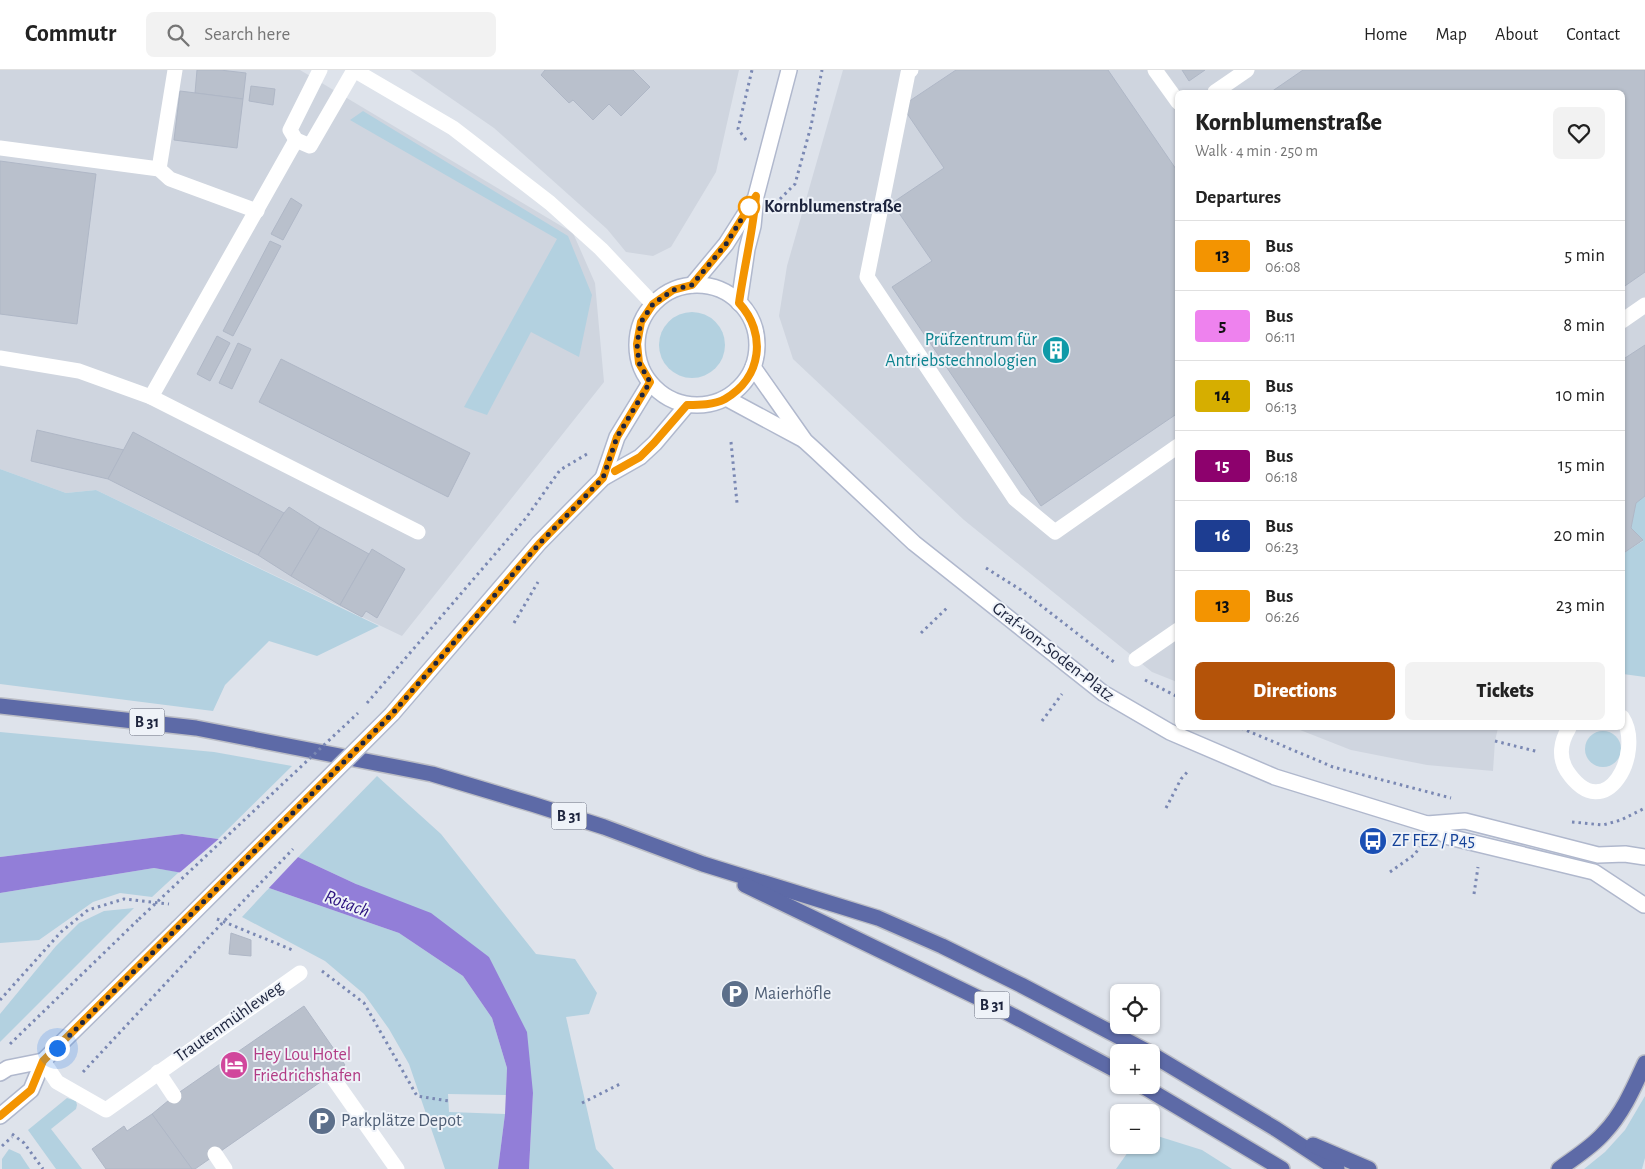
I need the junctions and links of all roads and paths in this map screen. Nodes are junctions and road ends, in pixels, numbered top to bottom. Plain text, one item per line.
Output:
1 (175, 70) edge
2 (320, 70) edge
3 (354, 70) edge
4 (752, 70) edge
5 (789, 70) edge
6 (822, 70) edge
7 (911, 70) edge
8 (1155, 70) edge
9 (1247, 70) edge
10 (1218, 90) edge
11 (1175, 98) edge
12 (296, 140) junction
13 (747, 141) dead end
14 (0, 148) edge
15 (159, 168) junction
16 (795, 184) dead end
17 (756, 196) junction
18 (257, 211) junction
19 (692, 285) junction
20 (739, 303) junction
21 (653, 304) junction
22 (1645, 305) edge
23 (1625, 319) edge
24 (0, 358) edge
25 (753, 367) junction
26 (650, 382) junction
27 (151, 397) junction
28 (726, 398) junction
29 (687, 405) junction
30 (805, 441) junction
31 (731, 442) dead end
32 (1175, 448) edge
33 (560, 470) dead end
34 (603, 478) junction
35 (737, 503) dead end
36 (418, 532) dead end
37 (981, 565) dead end
38 (949, 606) dead end
39 (1175, 632) edge
40 (920, 633) dead end
41 (1136, 659) dead end
42 (1115, 663) dead end
43 (1140, 678) dead end
44 (1062, 694) dead end
45 (1175, 696) edge
46 (365, 705) dead end
47 (0, 706) edge
48 (359, 712) dead end
49 (1625, 719) edge
50 (1042, 721) dead end
51 (1246, 730) edge
52 (1568, 730) edge
53 (1495, 741) dead end
54 (1562, 757) junction
55 (1189, 770) dead end
56 (1459, 800) dead end
57 (1166, 808) dead end
58 (1645, 808) edge
59 (1565, 822) dead end
60 (1427, 824) junction
61 (1420, 847) dead end
62 (1645, 856) edge
63 (1480, 860) dead end
64 (703, 864) junction
65 (1390, 872) dead end
66 (1474, 894) dead end
67 (1645, 895) edge
68 (177, 905) dead end
69 (1645, 907) edge
70 (212, 916) dead end
71 (207, 939) dead end
72 (300, 953) dead end
73 (321, 970) dead end
74 (300, 973) dead end
75 (0, 1000) edge
76 (1133, 1044) edge
77 (4, 1050) dead end
78 (1160, 1059) edge
79 (43, 1061) junction
80 (1645, 1062) edge
81 (1110, 1067) edge
82 (158, 1072) junction
83 (0, 1073) edge
84 (333, 1078) dead end
85 (622, 1083) dead end
86 (69, 1088) junction
87 (1156, 1094) edge
88 (174, 1096) dead end
89 (449, 1101) dead end
90 (582, 1103) dead end
91 (0, 1116) edge
92 (20, 1129) dead end
93 (1276, 1129) junction
94 (14, 1135) junction
95 (2, 1146) dead end
96 (216, 1154) dead end
97 (43, 1169) edge
98 (225, 1169) edge
99 (397, 1169) edge
100 (1282, 1169) edge
101 (1337, 1169) edge
102 (1369, 1169) edge
103 (1559, 1169) edge

1 - 15 main road
2 - 12 main road
3 - 12 main road
3 - 21 main road
4 - 13 path
5 - 17 main road
6 - 16 path
7 - 32 main road
8 - 11 main road
9 - 10 main road
12 - 18 main road
14 - 15 main road
15 - 18 main road
17 - 19 main road
17 - 20 main road
18 - 27 main road
19 - 20 main road
19 - 21 main road
20 - 25 main road
21 - 26 main road
22 - 23 main road
24 - 27 main road
25 - 28 main road
25 - 30 main road, Graf-von-Soden-Platz
26 - 29 main road
26 - 34 main road
27 - 36 main road
28 - 29 main road
28 - 30 main road, Graf-von-Soden-Platz
29 - 34 main road
30 - 60 main road, Graf-von-Soden-Platz
31 - 35 path
33 - 46 path
34 - 79 main road, bridge
37 - 42 path
38 - 40 path
39 - 41 main road
43 - 45 path
44 - 50 path
47 - 64 main road, B 31
48 - 77 path, bridge
49 - 54 main road
51 - 56 path
52 - 54 main road
53 - 54 path
55 - 57 path
58 - 59 path
60 - 62 main road, Graf-von-Soden-Platz
60 - 69 main road, Graf-von-Soden-Platz
61 - 65 path
63 - 66 path
64 - 76 main road, B 31
64 - 81 main road, B 31
67 - 69 main road, Graf-von-Soden-Platz
68 - 75 path
70 - 72 path
71 - 86 path
73 - 89 path
74 - 82 main road, Trautenmühleweg
78 - 93 main road
79 - 83 main road
79 - 86 main road, Trautenmühleweg
79 - 91 main road
80 - 103 main road
82 - 86 main road, Trautenmühleweg
82 - 88 main road, Trautenmühleweg
84 - 99 main road
85 - 90 path
87 - 100 main road
92 - 94 path
93 - 101 main road
93 - 102 main road
94 - 95 path
94 - 97 path
96 - 98 main road

